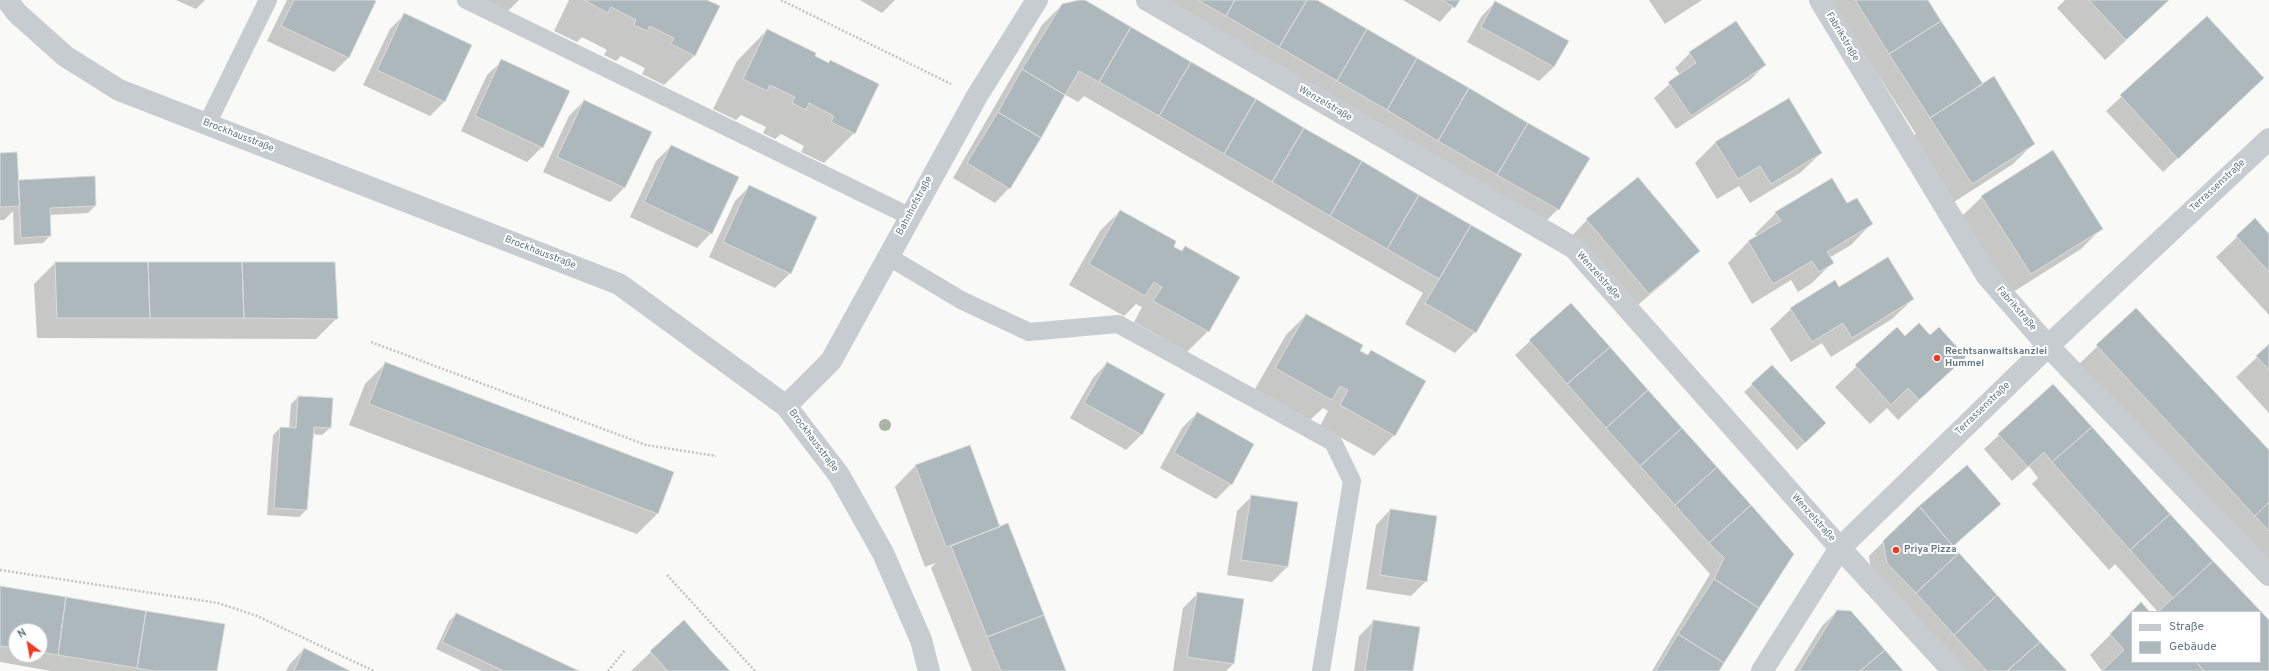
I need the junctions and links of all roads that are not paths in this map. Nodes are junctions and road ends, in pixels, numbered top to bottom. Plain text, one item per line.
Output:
1 (7, 0) edge
2 (268, 0) edge
3 (466, 0) edge
4 (1037, 0) edge
5 (1146, 0) edge
6 (1820, 0) edge
7 (207, 124) junction
8 (2269, 139) edge
9 (909, 216) junction
10 (889, 257) junction
11 (2048, 346) junction
12 (786, 406) junction
13 (1840, 548) junction
14 (2269, 575) edge
15 (929, 671) edge
16 (1321, 671) edge
17 (1762, 671) edge
18 (1953, 671) edge

1 - 7 street, Brockhausstraße
2 - 7 lane
3 - 9 lane
4 - 9 street, Bahnhofstraße
5 - 13 street, Wenzelstraße
6 - 11 street, Fabrikstraße
7 - 12 street, Brockhausstraße
8 - 11 street, Terrassenstraße
9 - 10 street, Bahnhofstraße
10 - 12 street, Bahnhofstraße
10 - 16 lane
11 - 13 street, Terrassenstraße
11 - 14 street, Fabrikstraße
12 - 15 street, Brockhausstraße
13 - 17 street, Terrassenstraße
13 - 18 street, Wenzelstraße

